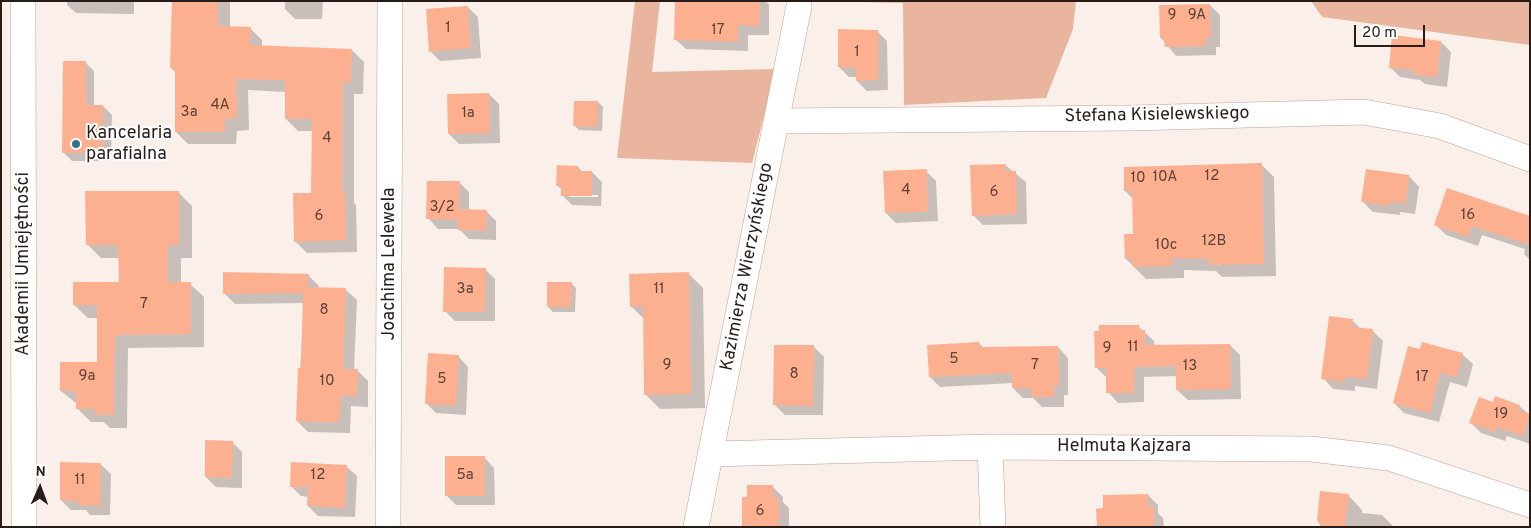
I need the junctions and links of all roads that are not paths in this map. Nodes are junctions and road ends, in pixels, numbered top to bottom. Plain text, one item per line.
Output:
1 (23, 1) edge
2 (390, 1) edge
3 (799, 6) dead end
4 (777, 121) junction
5 (1530, 159) edge
6 (990, 447) junction
7 (710, 454) junction
8 (1530, 504) edge
9 (24, 527) edge
10 (388, 527) edge
11 (696, 527) edge
12 (993, 527) edge

1 - 9 street, Akademii Umiejętności
2 - 10 street, Joachima Lelewela
3 - 4 street, Kazimierza Wierzyńskiego
4 - 5 street, Stefana Kisielewskiego
4 - 7 street, Kazimierza Wierzyńskiego
6 - 7 street, Helmuta Kajzara
6 - 8 street, Helmuta Kajzara
6 - 12 street
7 - 11 street, Kazimierza Wierzyńskiego

